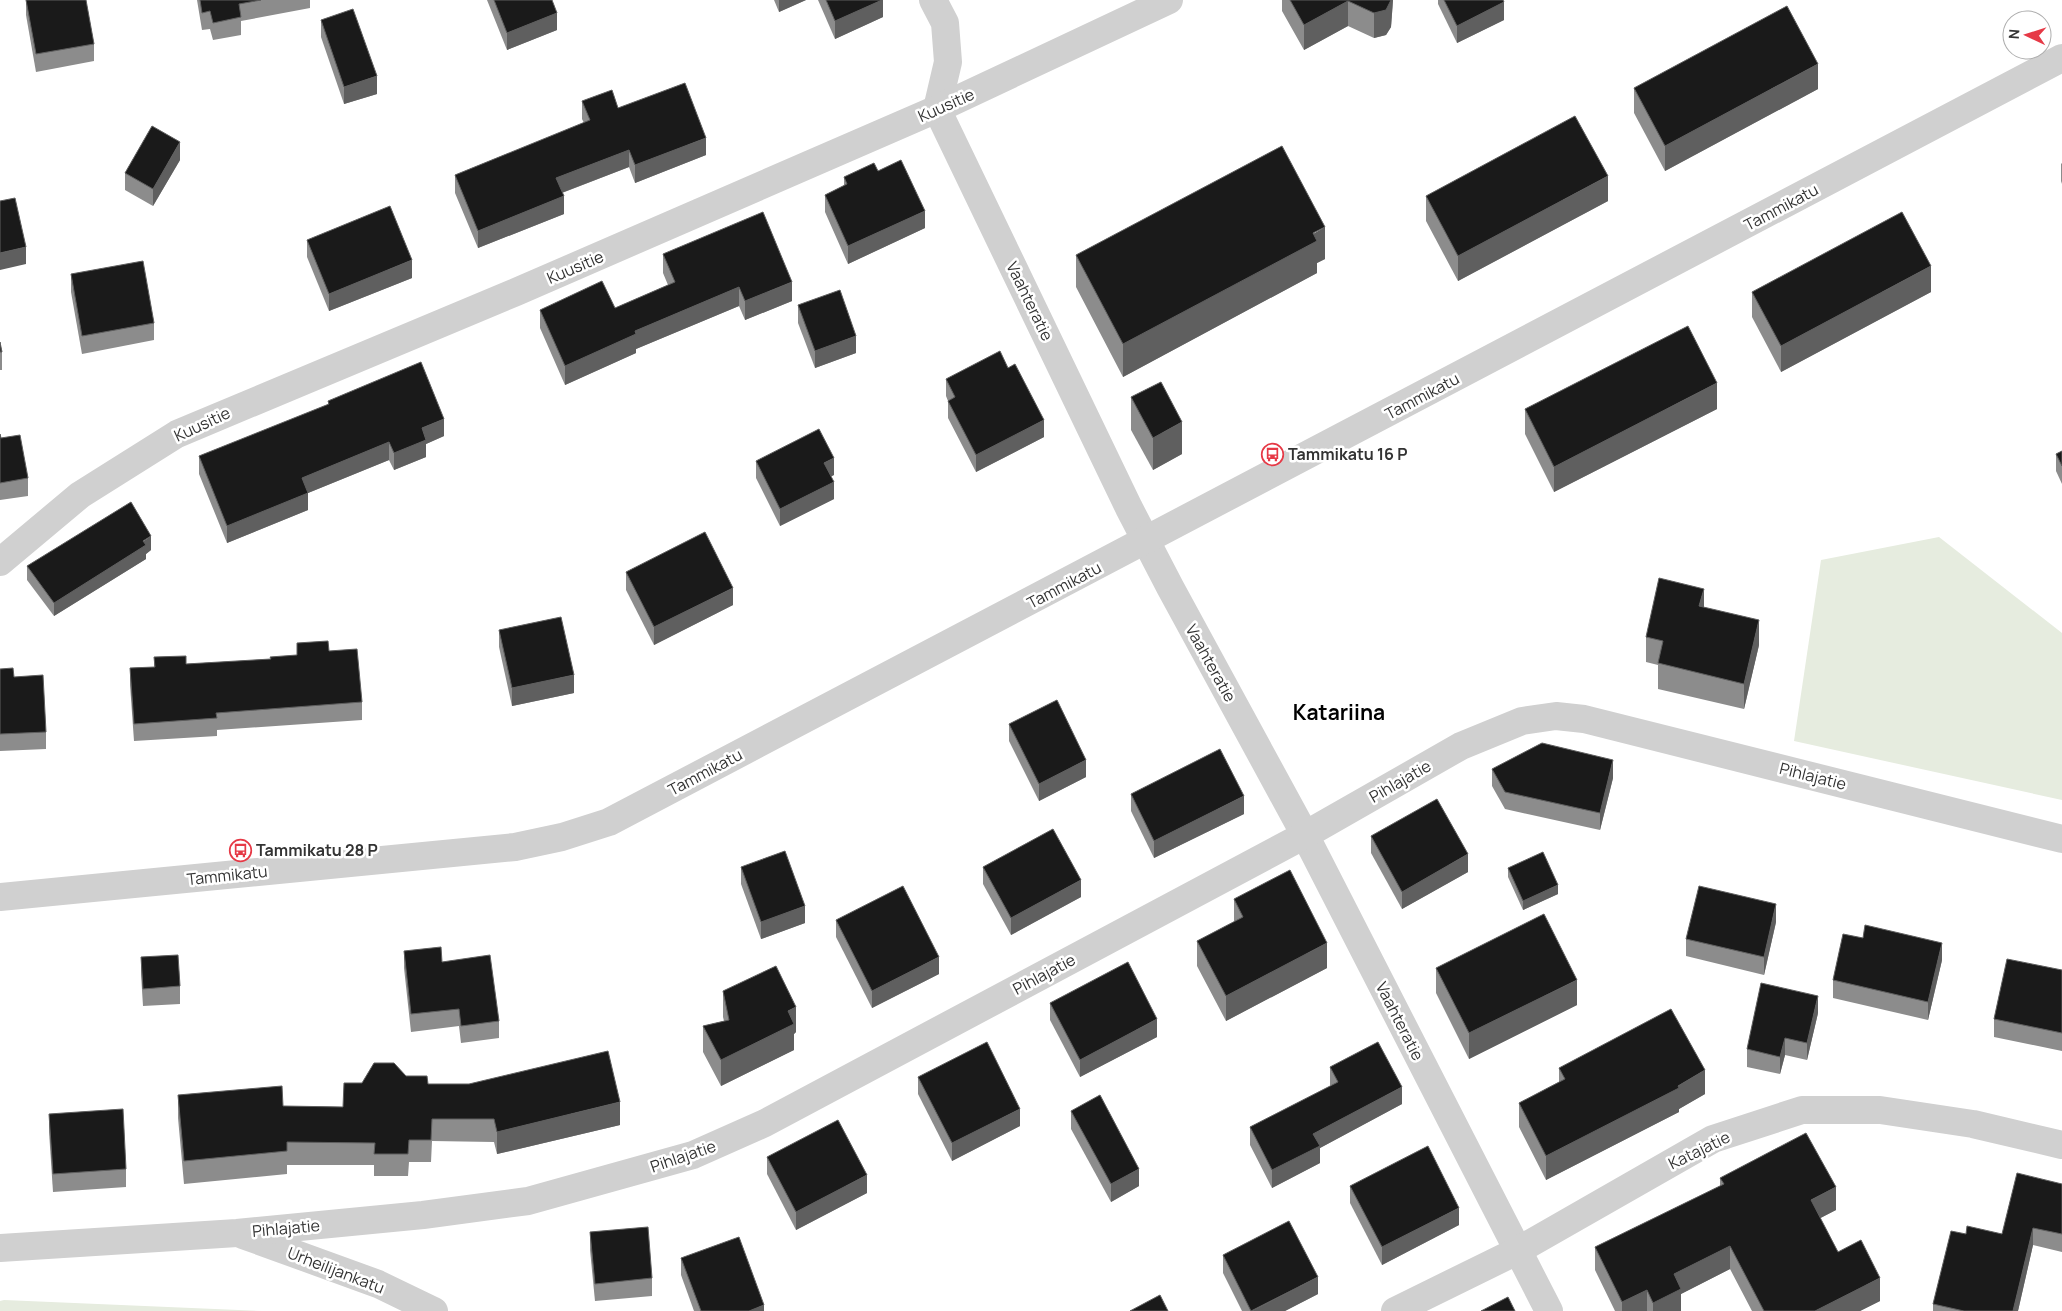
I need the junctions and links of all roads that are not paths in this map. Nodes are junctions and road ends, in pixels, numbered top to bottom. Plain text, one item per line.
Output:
1 (933, 0) edge
2 (1169, 0) edge
3 (2062, 58) edge
4 (937, 109) junction
5 (1147, 541) junction
6 (0, 562) edge
7 (1305, 835) junction
8 (2062, 839) edge
9 (0, 897) edge
10 (2062, 1145) edge
11 (236, 1232) junction
12 (0, 1248) edge
13 (1517, 1251) junction
14 (434, 1311) edge
15 (1395, 1311) edge
16 (1549, 1311) edge

1 - 4 street
2 - 4 street, Kuusitie
3 - 5 street, Tammikatu
4 - 5 street, Vaahteratie
4 - 6 street, Kuusitie
5 - 7 street, Vaahteratie
5 - 9 street, Tammikatu
7 - 8 street, Pihlajatie
7 - 11 street, Pihlajatie
7 - 13 street, Vaahteratie
10 - 13 street, Katajatie
11 - 12 street, Pihlajatie
11 - 14 street, Urheilijankatu
13 - 15 street, Katajatie
13 - 16 street, Vaahteratie

